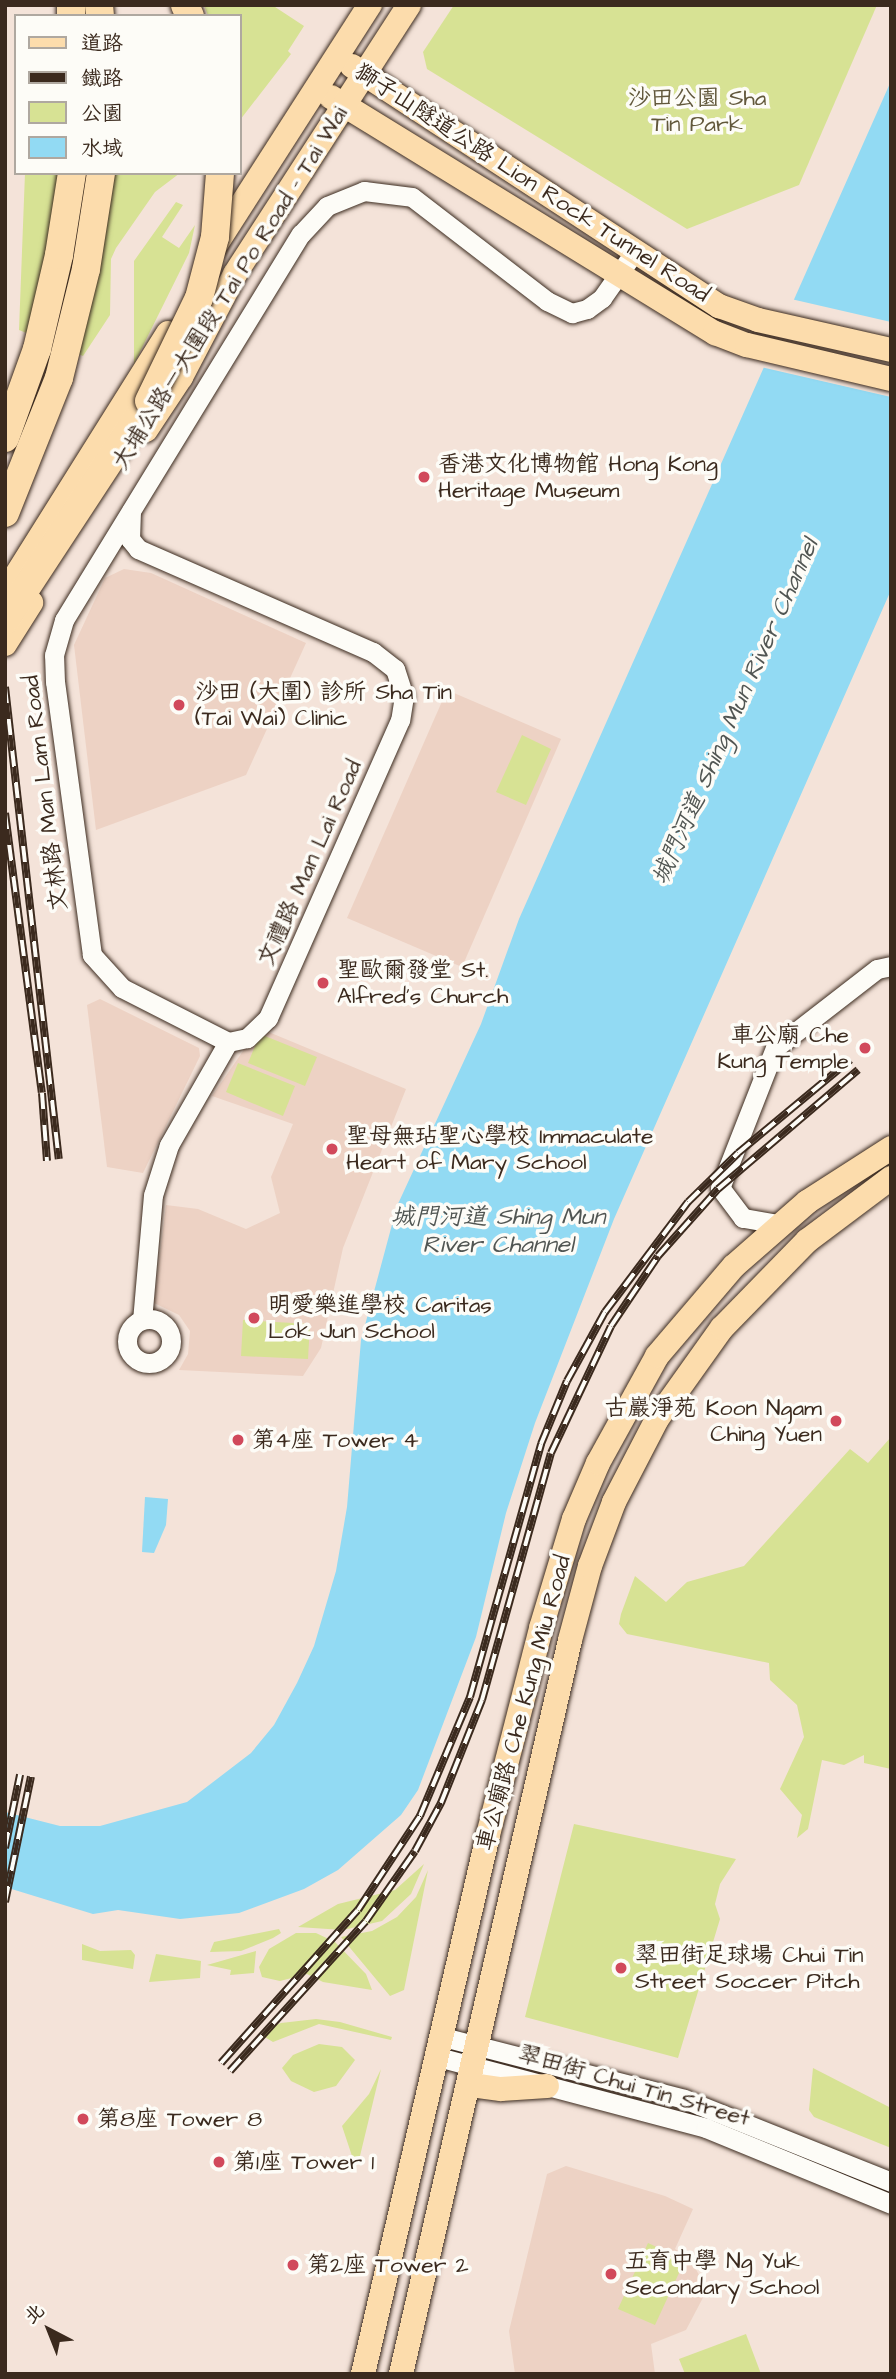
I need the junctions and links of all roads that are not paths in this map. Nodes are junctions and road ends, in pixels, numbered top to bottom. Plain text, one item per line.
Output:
1 (370, 5) edge
2 (409, 5) edge
3 (336, 56) junction
4 (364, 73) junction
5 (316, 88) junction
6 (342, 104) junction
7 (72, 175) edge
8 (102, 175) edge
9 (220, 175) edge
10 (635, 251) junction
11 (621, 275) junction
12 (891, 350) edge
13 (891, 379) edge
14 (5, 438) edge
15 (132, 507) junction
16 (5, 513) edge
17 (138, 549) junction
18 (94, 567) junction
19 (5, 593) edge
20 (5, 620) edge
21 (5, 644) edge
22 (891, 966) edge
23 (228, 1042) junction
24 (891, 1148) edge
25 (891, 1178) edge
26 (778, 1224) junction
27 (142, 1320) dead end
28 (462, 2057) junction
29 (547, 2086) joint
30 (891, 2182) edge
31 (891, 2204) edge
32 (363, 2374) edge
33 (401, 2374) edge

1 - 3 main road, 大埔公路－大圍段 Tai Po Road – Tai Wai
2 - 4 main road, 大埔公路－大圍段 Tai Po Road – Tai Wai
3 - 4 main road, 獅子山隧道公路 Lion Rock Tunnel Road
3 - 5 main road, 大埔公路－大圍段 Tai Po Road – Tai Wai
4 - 6 main road, 大埔公路－大圍段 Tai Po Road – Tai Wai
4 - 10 main road, 獅子山隧道公路 Lion Rock Tunnel Road
5 - 6 main road, 獅子山隧道公路 Lion Rock Tunnel Road
5 - 19 main road, 大埔公路－大圍段 Tai Po Road – Tai Wai
6 - 11 main road, 獅子山隧道公路 Lion Rock Tunnel Road
6 - 21 main road, 大埔公路－大圍段 Tai Po Road – Tai Wai
7 - 14 highway
8 - 16 highway
9 - 20 highway, bridge
10 - 11 street, 文林路 Man Lam Road
10 - 12 main road, 獅子山隧道公路 Lion Rock Tunnel Road
11 - 13 main road, 獅子山隧道公路 Lion Rock Tunnel Road
11 - 15 street, 文林路 Man Lam Road
15 - 17 street
15 - 18 street, 文林路 Man Lam Road
17 - 18 street
17 - 23 street, 文禮路 Man Lai Road
18 - 23 street, 文林路 Man Lam Road
22 - 26 street
23 - 27 street
24 - 26 main road, 車公廟路 Che Kung Miu Road
25 - 28 main road, 車公廟路 Che Kung Miu Road
26 - 28 main road, 車公廟路 Che Kung Miu Road
28 - 29 main road
28 - 30 street, 翠田街 Chui Tin Street
28 - 32 main road, 車公廟路 Che Kung Miu Road
28 - 33 main road, 車公廟路 Che Kung Miu Road
29 - 31 street, 翠田街 Chui Tin Street

